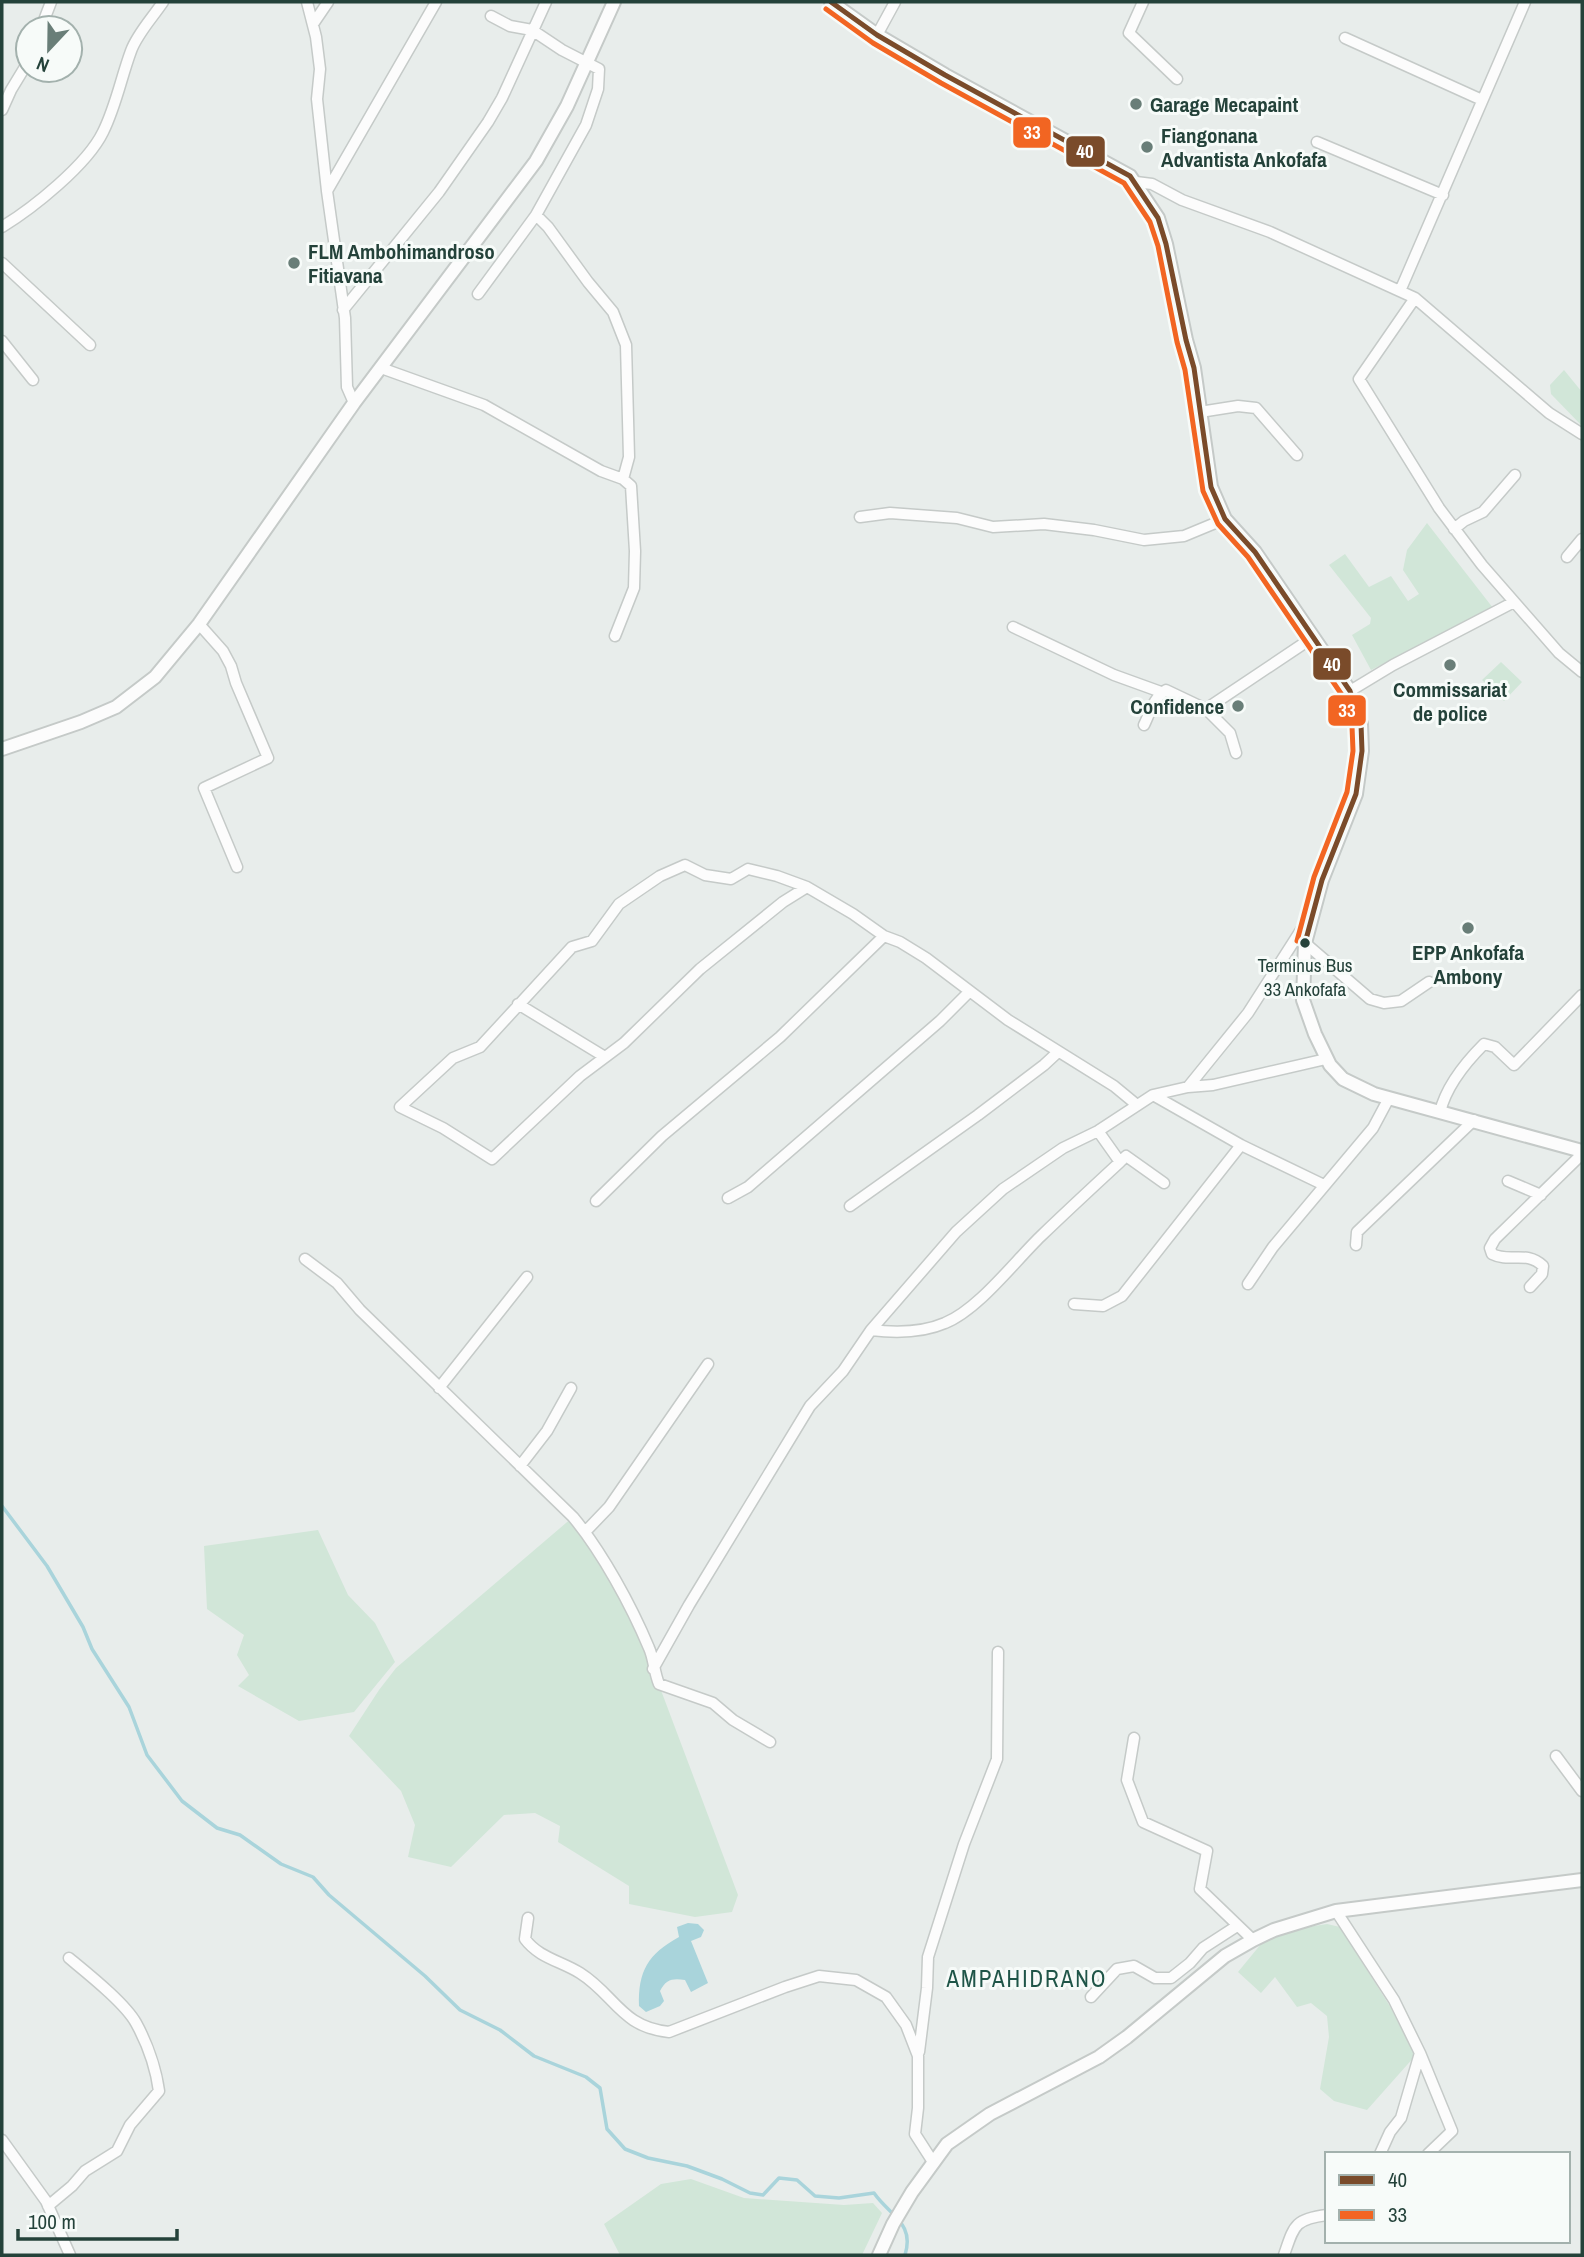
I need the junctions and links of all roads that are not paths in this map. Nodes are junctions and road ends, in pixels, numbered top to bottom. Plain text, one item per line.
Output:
1 (163, 2) edge
2 (307, 2) edge
3 (328, 2) edge
4 (436, 2) edge
5 (546, 2) edge
6 (614, 2) edge
7 (831, 2) edge
8 (895, 2) edge
9 (1143, 2) edge
10 (1525, 2) edge
11 (491, 16) dead end
12 (313, 24) junction
13 (532, 30) junction
14 (877, 35) junction
15 (1345, 38) dead end
16 (588, 63) junction
17 (1177, 79) dead end
18 (16, 84) edge
19 (1482, 100) junction
20 (2, 110) edge
21 (1317, 142) dead end
22 (1136, 182) junction
23 (327, 191) junction
24 (1443, 195) junction
25 (536, 215) junction
26 (2, 226) edge
27 (2, 263) edge
28 (1400, 291) junction
29 (478, 294) dead end
30 (1415, 298) junction
31 (343, 310) junction
32 (2, 341) edge
33 (90, 345) dead end
34 (381, 368) junction
35 (33, 380) dead end
36 (354, 403) junction
37 (1200, 412) junction
38 (1582, 434) edge
39 (1297, 455) dead end
40 (1515, 475) dead end
41 (623, 479) junction
42 (860, 517) dead end
43 (1225, 519) junction
44 (1454, 529) junction
45 (1582, 539) edge
46 (1567, 557) dead end
47 (1514, 602) junction
48 (199, 624) junction
49 (1013, 627) dead end
50 (615, 636) dead end
51 (1312, 638) junction
52 (1582, 673) edge
53 (1350, 691) junction
54 (1161, 692) junction
55 (1206, 709) junction
56 (1144, 725) dead end
57 (2, 749) edge
58 (1236, 753) dead end
59 (237, 867) dead end
60 (807, 887) junction
61 (1313, 911) junction
62 (884, 936) junction
63 (1305, 943) junction
64 (1429, 982) dead end
65 (969, 992) junction
66 (1582, 995) edge
67 (518, 1004) junction
68 (1058, 1052) junction
69 (605, 1057) junction
70 (1326, 1059) junction
71 (1188, 1087) junction
72 (1153, 1095) junction
73 (1389, 1098) junction
74 (1137, 1105) junction
75 (1440, 1112) junction
76 (1474, 1120) junction
77 (1098, 1131) junction
78 (1241, 1145) junction
79 (1582, 1153) edge
80 (1120, 1162) junction
81 (1508, 1181) dead end
82 (1164, 1183) dead end
83 (1324, 1185) junction
84 (1541, 1195) junction
85 (729, 1198) dead end
86 (596, 1201) dead end
87 (850, 1206) dead end
88 (1356, 1245) dead end
89 (305, 1259) dead end
90 (527, 1278) dead end
91 (1248, 1284) dead end
92 (1530, 1287) dead end
93 (1074, 1304) dead end
94 (871, 1330) junction
95 (708, 1364) dead end
96 (439, 1388) junction
97 (571, 1388) dead end
98 (520, 1466) junction
99 (585, 1532) junction
100 (998, 1652) dead end
101 (653, 1669) junction
102 (1134, 1738) dead end
103 (770, 1742) dead end
104 (1556, 1756) dead end
105 (1582, 1791) edge
106 (1582, 1880) edge
107 (1336, 1911) junction
108 (528, 1918) dead end
109 (1237, 1926) junction
110 (1253, 1940) junction
111 (69, 1958) dead end
112 (1091, 1997) dead end
113 (1420, 2053) junction
114 (918, 2056) junction
115 (2, 2140) edge
116 (1381, 2152) edge
117 (1429, 2152) edge
118 (933, 2162) junction
119 (48, 2206) junction
120 (1325, 2215) edge
121 (70, 2255) edge
122 (879, 2255) edge
123 (1284, 2255) edge

1 - 26 street
2 - 12 street
3 - 12 street
4 - 23 street
5 - 13 street
6 - 16 street
7 - 14 street
8 - 14 street
9 - 17 street
10 - 19 street
11 - 13 street
12 - 23 street
13 - 16 street
13 - 31 street
14 - 22 street
15 - 19 street
16 - 25 street
16 - 34 street
18 - 20 street
19 - 24 street
21 - 24 street
22 - 28 street
22 - 37 street
23 - 31 street
24 - 28 street
25 - 29 street
25 - 41 street
27 - 33 street
28 - 30 street
30 - 38 street
30 - 44 street
31 - 36 street
32 - 35 street
34 - 36 street
34 - 41 street
36 - 48 street
37 - 39 street
37 - 43 street
40 - 44 street
41 - 50 street
42 - 43 street
43 - 51 street
44 - 47 street
45 - 46 street
47 - 52 street
47 - 53 street
48 - 57 street
48 - 59 street
49 - 54 street
51 - 53 street
51 - 55 street
53 - 61 street
54 - 55 street
54 - 56 street
55 - 58 street
60 - 62 street
60 - 67 street
60 - 69 street
61 - 63 street
61 - 71 street
62 - 65 street
62 - 86 street
63 - 64 street
63 - 70 street
65 - 68 street
65 - 85 street
66 - 75 street
67 - 69 street
67 - 69 street
68 - 74 street
68 - 87 street
70 - 71 street
70 - 73 street
71 - 72 street
72 - 74 street
72 - 78 street
73 - 75 street
73 - 83 street
74 - 77 street
75 - 76 street
76 - 79 street
76 - 88 street
77 - 80 street
77 - 94 street
78 - 83 street
78 - 93 street
79 - 84 street
80 - 82 street
80 - 94 street
81 - 84 street
83 - 91 street
84 - 92 street
89 - 96 street
90 - 96 street
94 - 101 street
95 - 99 street
96 - 98 street
97 - 98 street
98 - 99 street
99 - 101 street
100 - 114 street
101 - 103 street
102 - 109 street
104 - 105 street
106 - 107 street
107 - 110 street
107 - 113 street
108 - 114 street
109 - 110 street
109 - 112 street
110 - 118 street
111 - 119 street
113 - 116 street
113 - 117 street
114 - 118 street
115 - 119 street
118 - 122 street
119 - 121 street
120 - 123 street

